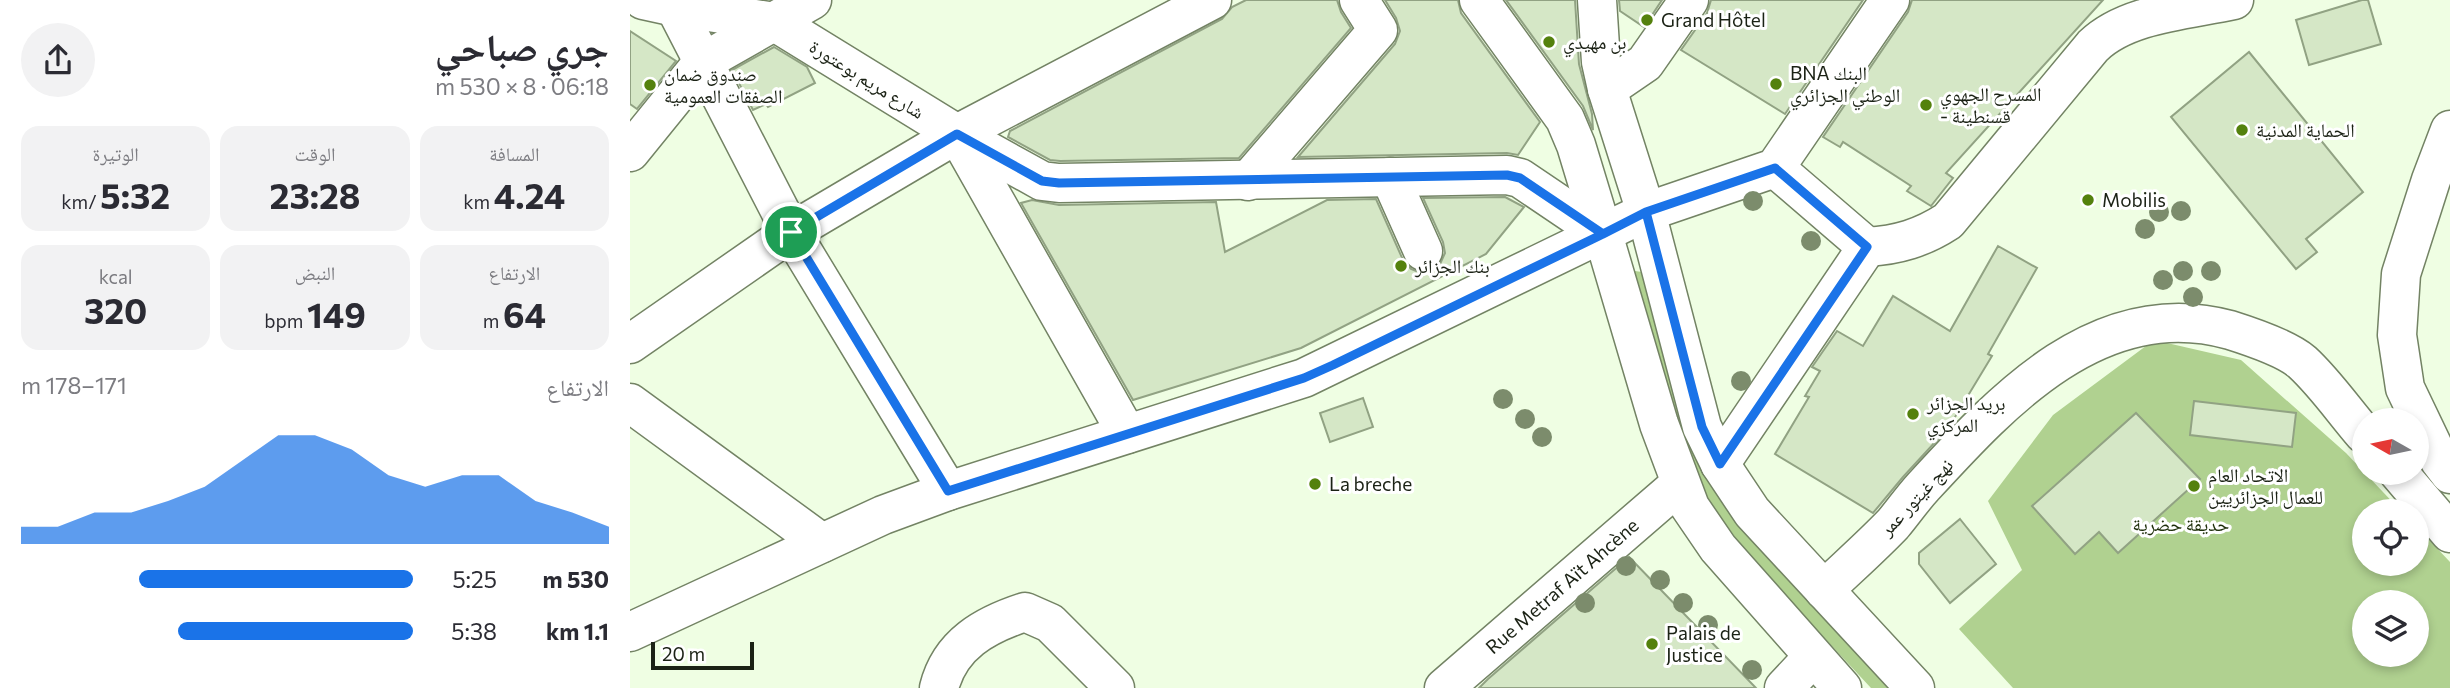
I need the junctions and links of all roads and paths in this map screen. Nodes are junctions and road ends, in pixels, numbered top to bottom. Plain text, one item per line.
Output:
1 (812, 0) edge
2 (1212, 0) edge
3 (1359, 0) edge
4 (1479, 0) edge
5 (1597, 0) edge
6 (1689, 0) edge
7 (1890, 0) edge
8 (665, 2) edge
9 (2208, 2) edge
10 (775, 22) junction
11 (703, 62) junction
12 (1607, 89) junction
13 (2450, 130) edge
14 (957, 134) junction
15 (630, 152) edge
16 (1775, 168) junction
17 (1390, 177) junction
18 (1248, 181) junction
19 (1646, 212) junction
20 (791, 232) junction
21 (1603, 234) junction
22 (1867, 247) junction
23 (1423, 251) dead end
24 (630, 344) edge
25 (630, 403) edge
26 (2352, 420) edge
27 (1127, 434) junction
28 (1720, 464) junction
29 (2450, 474) edge
30 (1680, 484) junction
31 (2409, 485) edge
32 (948, 491) junction
33 (2450, 533) edge
34 (822, 543) junction
35 (1824, 590) junction
36 (630, 632) edge
37 (1813, 657) junction
38 (939, 688) edge
39 (1115, 688) edge
40 (1444, 688) edge
41 (1784, 688) edge
42 (1842, 688) edge
43 (1915, 688) edge

1 - 10 street
2 - 14 street
3 - 18 street
4 - 21 street
5 - 12 street
6 - 12 street
7 - 16 street
8 - 10 street
8 - 11 street
9 - 22 street
10 - 11 street
10 - 14 street, شارع مريم بوعتورة
11 - 15 street
11 - 20 street
12 - 19 street
13 - 29 street
14 - 18 street, شارع مريم بوعتورة
14 - 20 street
14 - 27 street
16 - 19 street
16 - 22 street
17 - 18 street, شارع مريم بوعتورة
17 - 21 street, شارع مريم بوعتورة
17 - 23 street
19 - 21 street
19 - 28 street
20 - 24 street
20 - 32 street
21 - 27 street
21 - 30 street
22 - 28 street
25 - 34 street
26 - 35 street, نهج غيتور عمر
27 - 32 street
28 - 35 street
30 - 37 street
30 - 40 street, Rue Metraf Aït Ahcène
31 - 33 street
32 - 34 street
34 - 36 street
35 - 43 street
37 - 41 street
37 - 42 street
38 - 39 street

